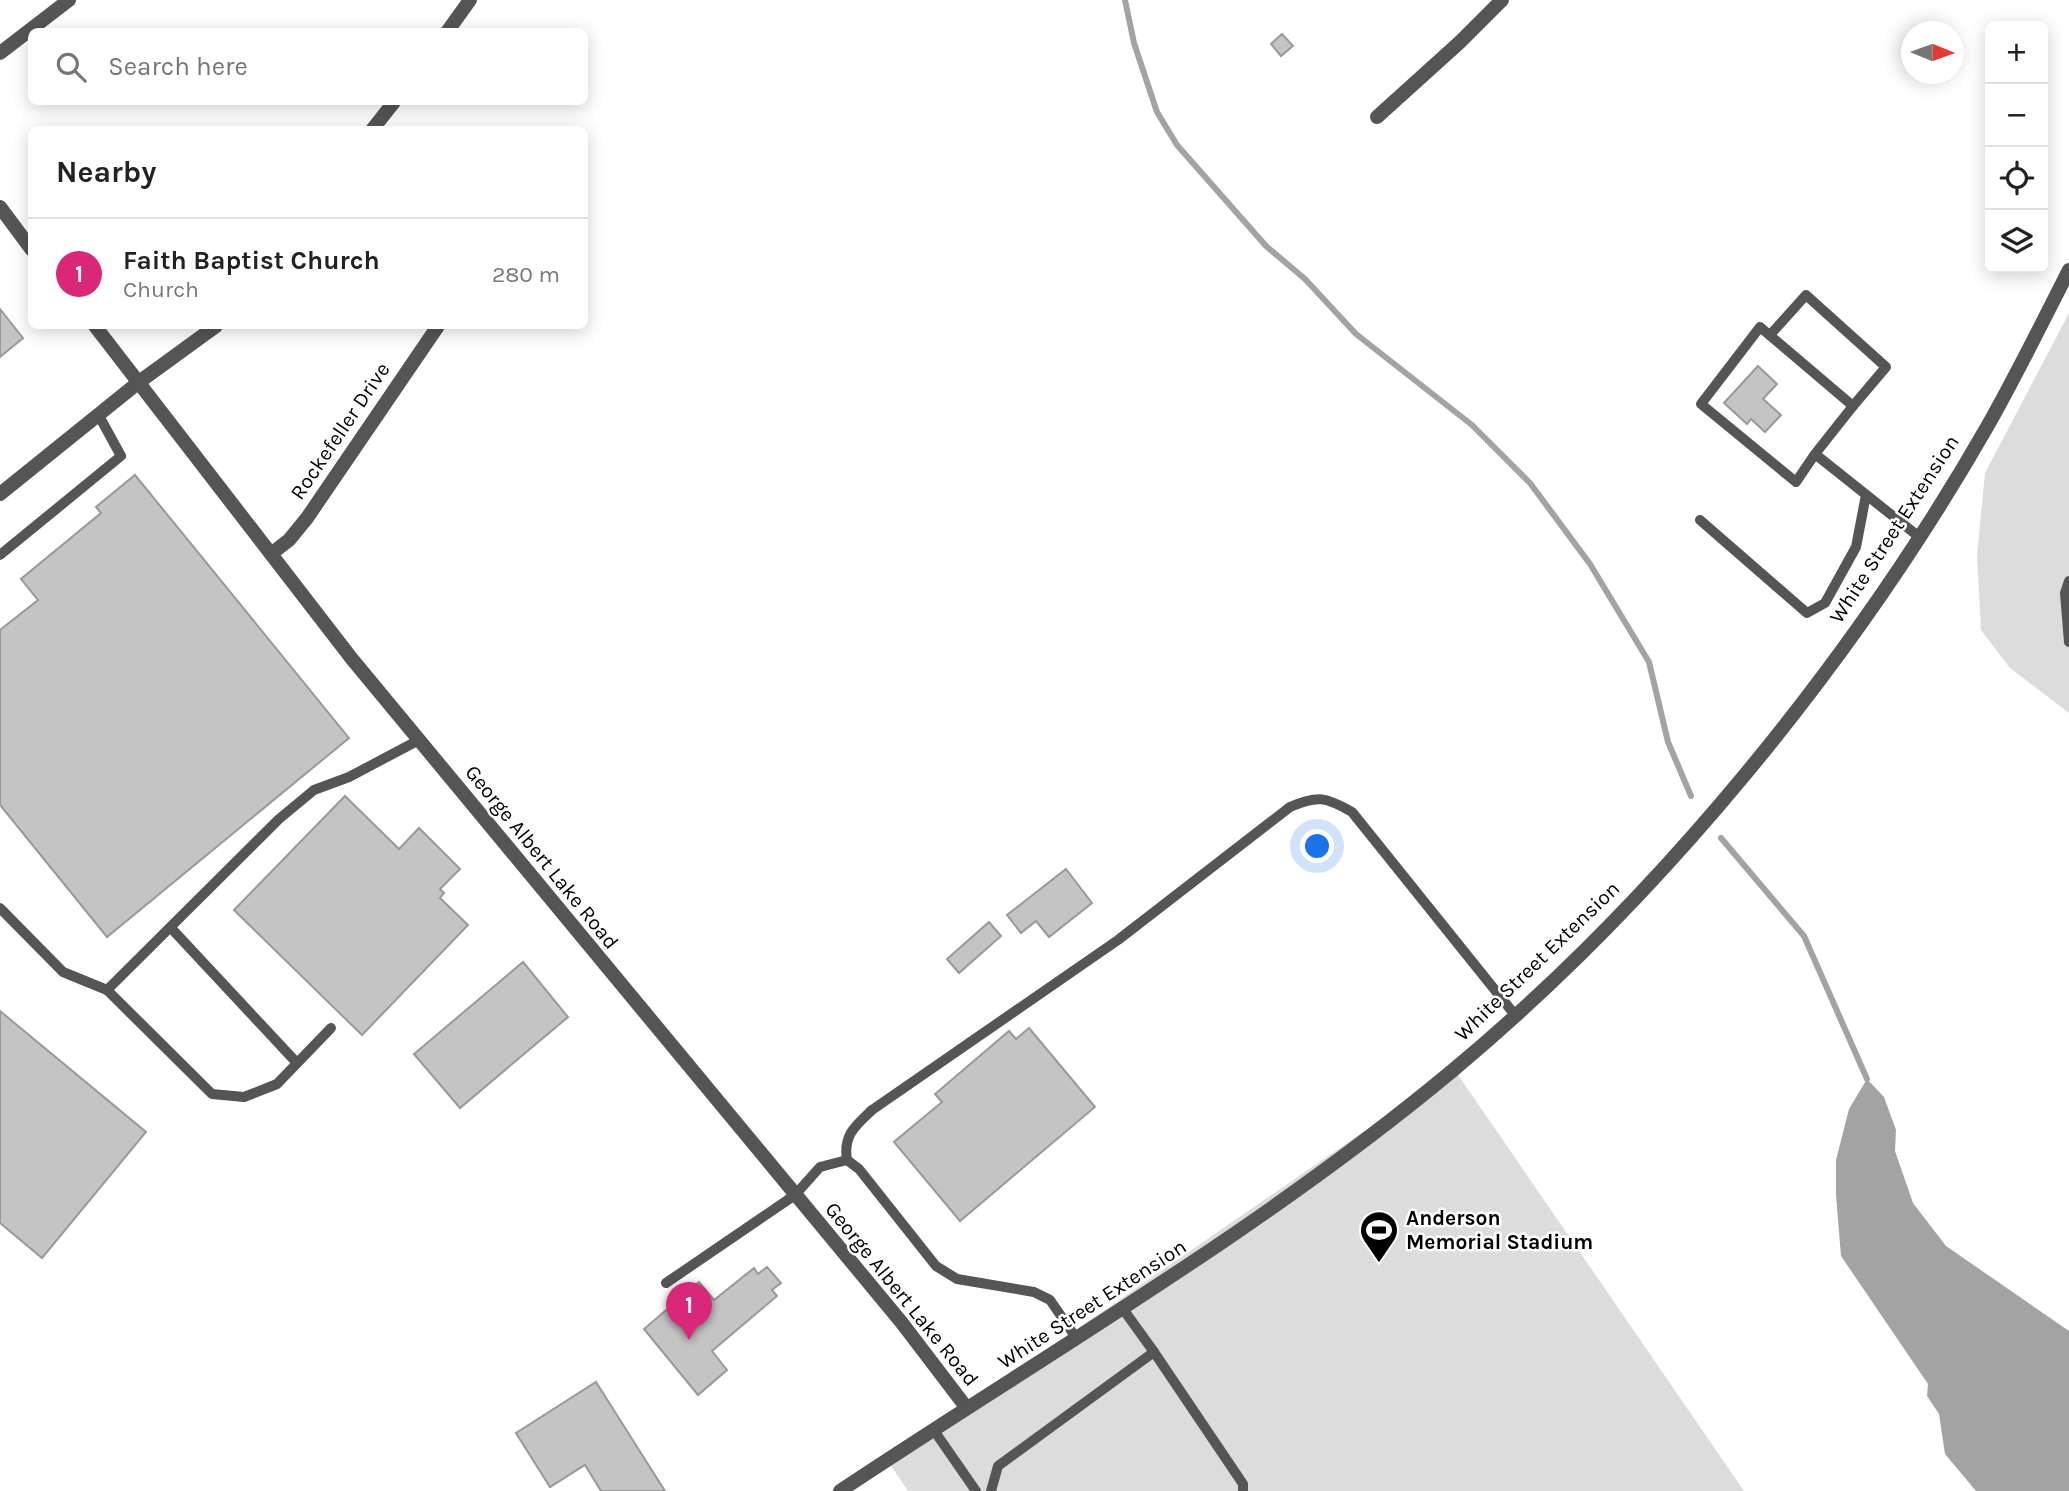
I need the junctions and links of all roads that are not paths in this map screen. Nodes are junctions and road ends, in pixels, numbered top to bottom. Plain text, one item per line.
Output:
1 (69, 0) edge
2 (470, 0) edge
3 (1502, 0) edge
4 (33, 28) edge
5 (450, 28) edge
6 (28, 31) edge
7 (0, 53) edge
8 (392, 105) edge
9 (1377, 117) dead end
10 (375, 126) edge
11 (0, 207) edge
12 (28, 245) edge
13 (2069, 270) edge
14 (97, 329) edge
15 (212, 329) edge
16 (436, 329) edge
17 (1770, 335) junction
18 (139, 382) junction
19 (1853, 406) junction
20 (98, 414) junction
21 (1815, 454) junction
22 (0, 494) edge
23 (1866, 495) junction
24 (1700, 520) dead end
25 (1919, 536) junction
26 (271, 554) junction
27 (0, 555) edge
28 (2069, 581) edge
29 (2069, 642) edge
30 (419, 740) junction
31 (0, 908) edge
32 (171, 928) junction
33 (107, 990) junction
34 (1515, 1015) junction
35 (331, 1028) dead end
36 (296, 1062) junction
37 (847, 1160) junction
38 (795, 1195) junction
39 (666, 1283) dead end
40 (1123, 1309) junction
41 (1077, 1339) junction
42 (1154, 1352) junction
43 (966, 1407) junction
44 (933, 1429) junction
45 (1243, 1488) edge
46 (840, 1491) edge
47 (976, 1491) edge
48 (991, 1491) edge

1 - 4 street
2 - 5 street
3 - 9 street
6 - 7 street
8 - 10 street
11 - 12 street
13 - 25 street, White Street Extension
14 - 18 street, George Albert Lake Road
15 - 18 street
16 - 26 street, Rockefeller Drive
17 - 19 lane
17 - 19 lane
17 - 21 lane
18 - 20 street
18 - 26 street, George Albert Lake Road
19 - 21 lane
20 - 22 street
20 - 27 lane
21 - 23 lane
23 - 24 lane
23 - 25 lane
25 - 34 street, White Street Extension
26 - 30 street, George Albert Lake Road
28 - 29 lane
30 - 32 lane
30 - 38 street, George Albert Lake Road
31 - 33 lane
32 - 33 lane
32 - 36 lane
33 - 36 lane
34 - 37 lane
34 - 40 street, White Street Extension
35 - 36 lane
37 - 38 lane
37 - 41 lane
38 - 39 lane
38 - 43 street, George Albert Lake Road
40 - 41 street, White Street Extension
40 - 42 lane
41 - 43 street, White Street Extension
42 - 45 lane
42 - 48 lane
43 - 44 street, White Street Extension
44 - 46 street, White Street Extension
44 - 47 lane

